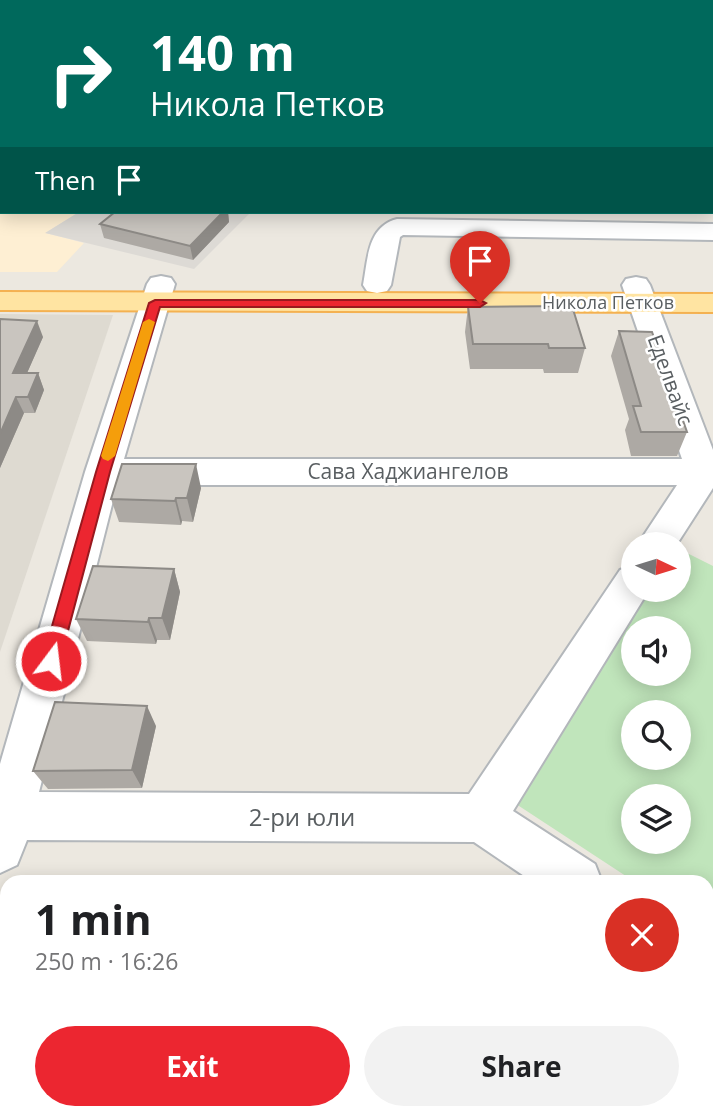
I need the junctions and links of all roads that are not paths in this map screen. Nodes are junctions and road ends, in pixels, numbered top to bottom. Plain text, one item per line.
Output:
1 (713, 232) edge
2 (0, 284) edge
3 (377, 285) junction
4 (713, 285) edge
5 (158, 294) junction
6 (639, 294) junction
7 (0, 301) edge
8 (713, 303) edge
9 (103, 472) junction
10 (708, 474) edge
11 (666, 532) edge
12 (621, 601) edge
13 (481, 818) junction
14 (4, 832) edge
15 (566, 875) edge

1 - 3 street
2 - 5 main road, Никола Петков
3 - 5 main road, Никола Петков
3 - 6 main road, Никола Петков
4 - 6 main road, Никола Петков
5 - 6 main road, Никола Петков
5 - 7 main road, Никола Петков
5 - 9 street
6 - 8 main road, Никола Петков
6 - 10 street, Еделвайс
9 - 10 street, Сава Хаджиангелов
9 - 14 street
10 - 11 street
12 - 13 street
13 - 14 street, 2-ри юли
13 - 15 street

